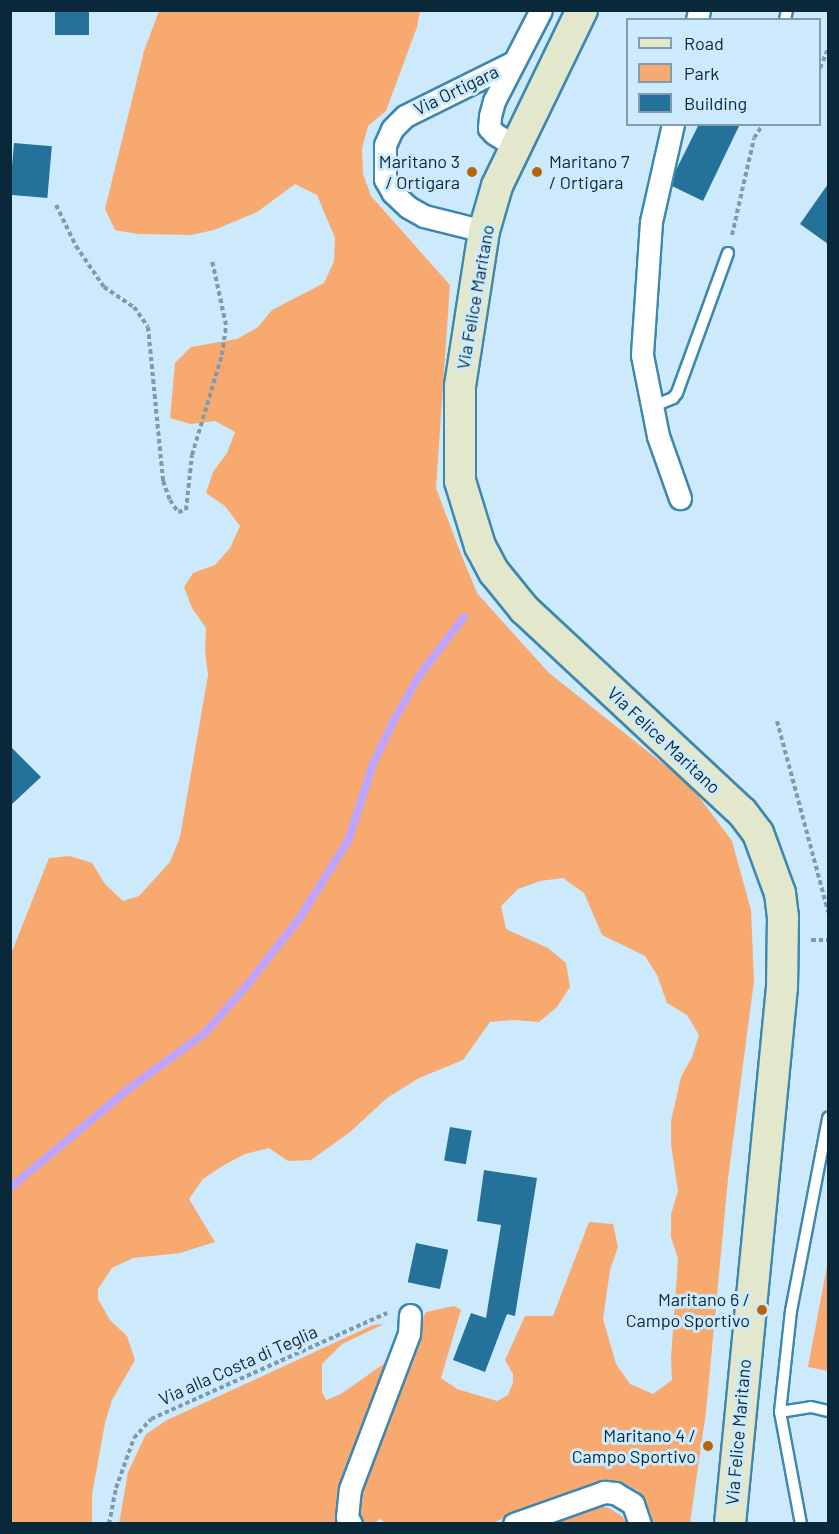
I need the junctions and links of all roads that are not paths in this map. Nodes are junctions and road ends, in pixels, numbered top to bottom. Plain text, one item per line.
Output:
1 (541, 10) edge
2 (582, 10) edge
3 (514, 62) junction
4 (673, 126) edge
5 (516, 147) junction
6 (484, 231) junction
7 (728, 253) road end
8 (651, 407) junction
9 (680, 498) dead end
10 (828, 1118) edge
11 (410, 1316) road end
12 (828, 1411) edge
13 (780, 1412) junction
14 (351, 1524) edge
15 (514, 1524) edge
16 (640, 1524) edge
17 (730, 1524) edge
18 (801, 1524) edge

1 - 3 street, Via Ortigara
2 - 5 street, Via Felice Maritano
3 - 5 street, Via Ortigara
3 - 6 street, Via Ortigara
4 - 8 street
5 - 6 street, Via Felice Maritano
6 - 17 street, Via Felice Maritano
7 - 8 lane
8 - 9 street
10 - 13 lane
11 - 14 street
12 - 13 lane
13 - 18 lane
15 - 16 street

